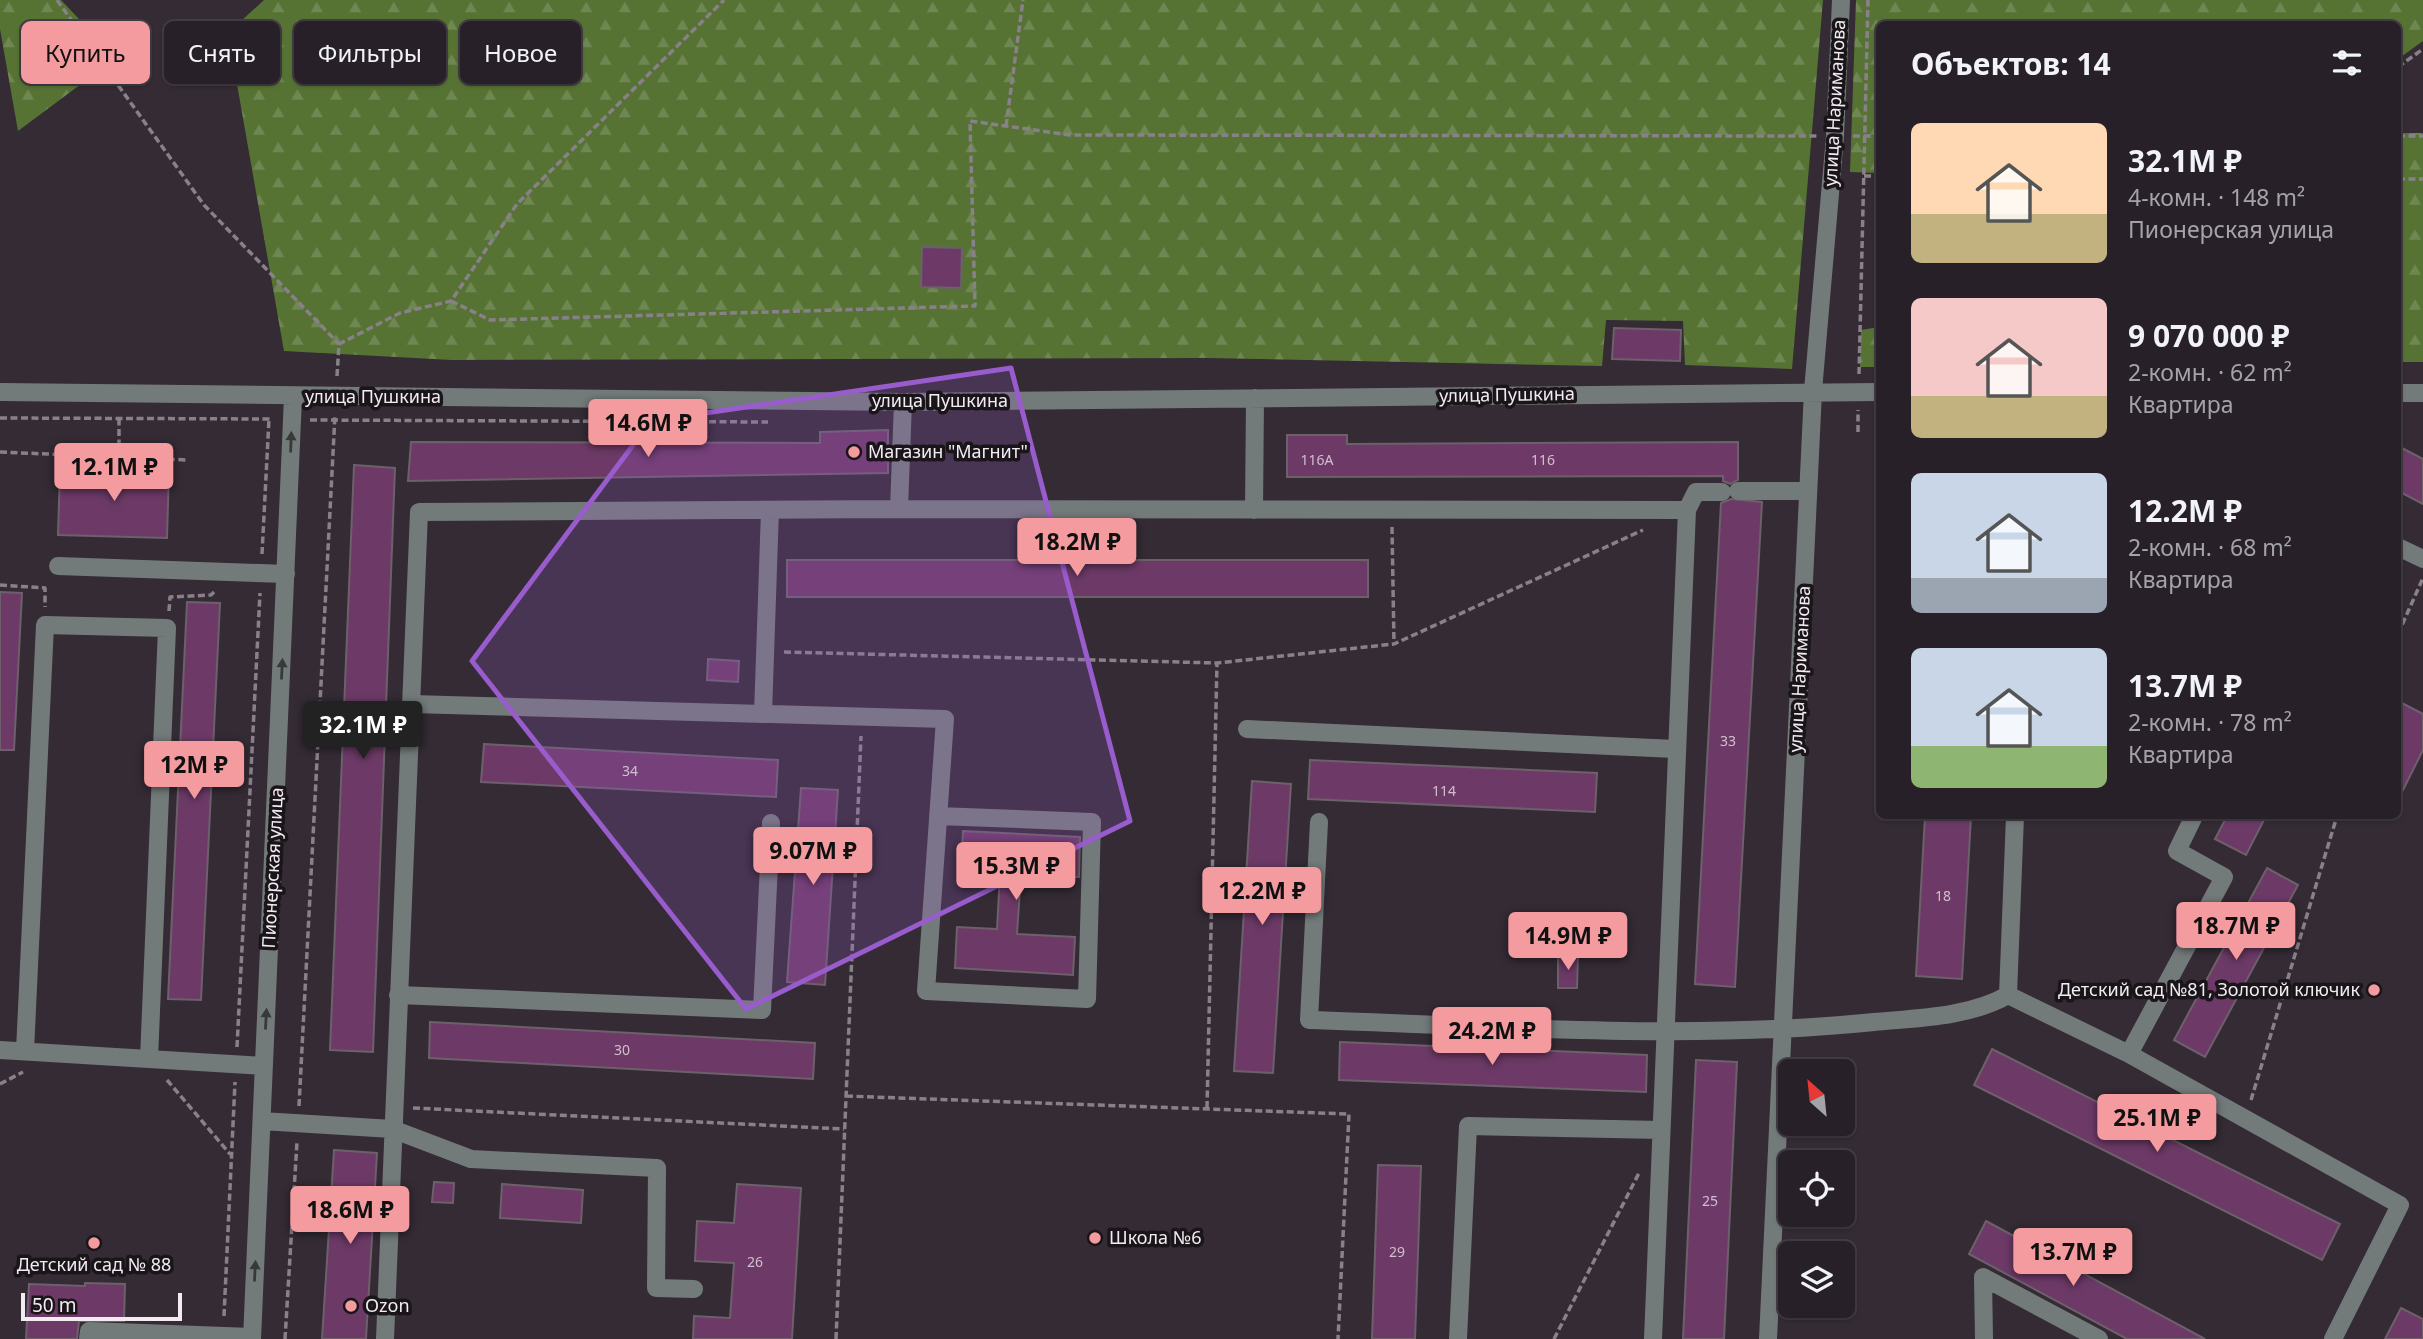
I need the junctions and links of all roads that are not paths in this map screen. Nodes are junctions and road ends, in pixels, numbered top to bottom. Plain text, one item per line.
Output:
1 (1841, 0) edge
2 (1813, 391) junction
3 (0, 392) edge
4 (1876, 392) edge
5 (2401, 393) edge
6 (2423, 393) edge
7 (293, 397) junction
8 (1255, 398) junction
9 (903, 402) junction
10 (1808, 491) junction
11 (899, 509) junction
12 (770, 510) junction
13 (1254, 510) junction
14 (1687, 510) junction
15 (2401, 549) edge
16 (2423, 559) edge
17 (58, 566) dead end
18 (286, 574) junction
19 (412, 704) junction
20 (763, 714) junction
21 (1247, 729) dead end
22 (1675, 749) junction
23 (939, 816) junction
24 (2015, 819) edge
25 (2193, 819) edge
26 (1319, 822) dead end
27 (771, 823) dead end
28 (398, 995) junction
29 (2008, 995) junction
30 (1665, 1031) junction
31 (1784, 1031) junction
32 (0, 1050) edge
33 (24, 1051) junction
34 (2129, 1054) junction
35 (149, 1059) junction
36 (264, 1066) junction
37 (262, 1121) junction
38 (392, 1129) junction
39 (1661, 1130) junction
40 (694, 1289) dead end
41 (252, 1338) edge
42 (88, 1339) edge
43 (385, 1339) edge
44 (1458, 1339) edge
45 (1653, 1339) edge
46 (1768, 1339) edge
47 (1984, 1339) edge
48 (2099, 1339) edge
49 (2333, 1339) edge

1 - 2 street, улица Нариманова
2 - 4 street, улица Пушкина
2 - 8 street, улица Пушкина
2 - 10 street, улица Нариманова
3 - 7 street, улица Пушкина
5 - 6 street
7 - 9 street, улица Пушкина
18 -> 7 street, Пионерская улица
8 - 9 street, улица Пушкина
8 - 13 street
9 - 11 street
10 - 14 street
10 - 31 street, улица Нариманова
11 - 12 street
11 - 13 street
12 - 19 street
12 - 20 street
13 - 14 street
14 - 22 street
15 - 16 street
17 - 18 street
36 -> 18 street, Пионерская улица
19 - 20 street
19 - 28 street
20 - 23 street
21 - 22 street
22 - 30 street
23 - 23 street
24 - 29 street
25 - 34 street
26 - 30 street
27 - 28 street
28 - 38 street
29 - 31 street
29 - 34 street
30 - 31 street
30 - 39 street
31 - 46 street, улица Нариманова
32 - 33 street
33 - 35 street
33 - 35 street
34 - 49 street
35 - 36 street
36 - 37 street, Пионерская улица
37 - 38 street
41 -> 37 street, Пионерская улица
38 - 40 street
38 - 43 street
39 - 44 street
39 - 45 street
41 - 42 street
47 - 48 street

